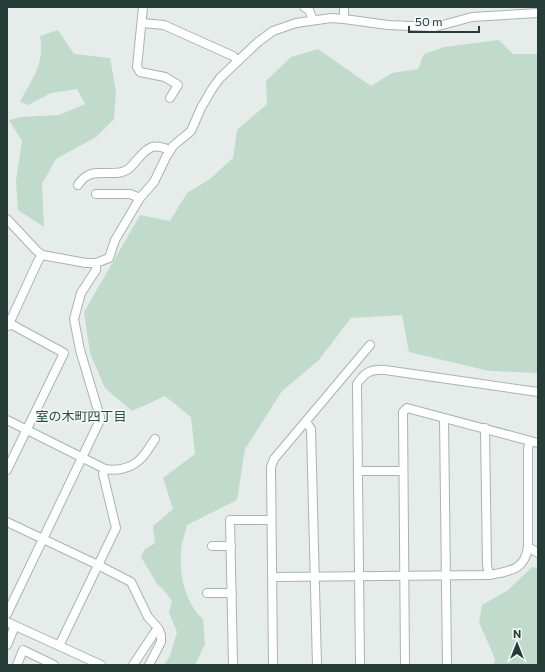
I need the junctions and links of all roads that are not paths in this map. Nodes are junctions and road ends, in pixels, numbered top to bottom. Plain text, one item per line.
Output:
1 (143, 7) edge
2 (304, 7) edge
3 (344, 7) edge
4 (538, 13) edge
5 (344, 19) junction
6 (312, 20) junction
7 (142, 23) junction
8 (238, 61) junction
9 (170, 98) dead end
10 (170, 150) junction
11 (78, 185) dead end
12 (96, 194) dead end
13 (140, 198) junction
14 (7, 219) edge
15 (42, 255) junction
16 (96, 263) junction
17 (8, 324) edge
18 (370, 345) dead end
19 (351, 369) junction
20 (361, 378) junction
21 (538, 392) edge
22 (444, 418) junction
23 (7, 420) edge
24 (306, 422) junction
25 (485, 428) junction
26 (26, 430) junction
27 (155, 439) dead end
28 (534, 442) edge
29 (82, 457) junction
30 (105, 469) junction
31 (7, 470) edge
32 (358, 471) junction
33 (403, 471) junction
34 (271, 520) junction
35 (7, 522) edge
36 (42, 539) junction
37 (212, 546) dead end
38 (231, 546) junction
39 (528, 547) junction
40 (538, 553) edge
41 (98, 565) junction
42 (447, 575) junction
43 (489, 575) junction
44 (315, 576) junction
45 (359, 576) junction
46 (403, 576) junction
47 (273, 577) junction
48 (207, 593) dead end
49 (232, 593) junction
50 (7, 614) edge
51 (11, 624) edge
52 (159, 630) junction
53 (7, 645) edge
54 (59, 646) junction
55 (17, 665) edge
56 (54, 665) edge
57 (101, 665) edge
58 (133, 665) edge
59 (149, 665) edge
60 (234, 665) edge
61 (273, 665) edge
62 (317, 665) edge
63 (360, 665) edge
64 (405, 665) edge
65 (447, 665) edge

1 - 7 street
2 - 6 street
3 - 5 street
4 - 5 street
5 - 6 street
6 - 8 street
7 - 8 street
7 - 9 street
8 - 10 street
10 - 11 street
10 - 13 street
12 - 13 street
13 - 16 street
14 - 15 street
15 - 16 street
15 - 17 street
16 - 29 street
17 - 26 street
18 - 19 street
19 - 20 street
19 - 24 street
20 - 21 street
20 - 32 street
22 - 25 street
22 - 33 street
22 - 42 street
23 - 26 street
24 - 34 street
24 - 44 street
25 - 28 street
25 - 43 street
26 - 29 street
26 - 31 street
27 - 30 street
28 - 39 street
29 - 30 street
29 - 36 street
30 - 41 street
32 - 33 street
32 - 45 street
33 - 46 street
34 - 38 street
34 - 47 street
35 - 36 street
36 - 41 street
36 - 50 street
37 - 38 street
38 - 49 street
39 - 40 street
39 - 43 street
41 - 52 street
41 - 54 street
42 - 43 street
42 - 46 street
42 - 65 street
44 - 45 street
44 - 47 street
44 - 62 street
45 - 46 street
45 - 63 street
46 - 64 street
47 - 61 street
48 - 49 street
49 - 60 street
51 - 53 street
51 - 54 street
52 - 58 street
52 - 59 street
54 - 57 street
55 - 56 street

